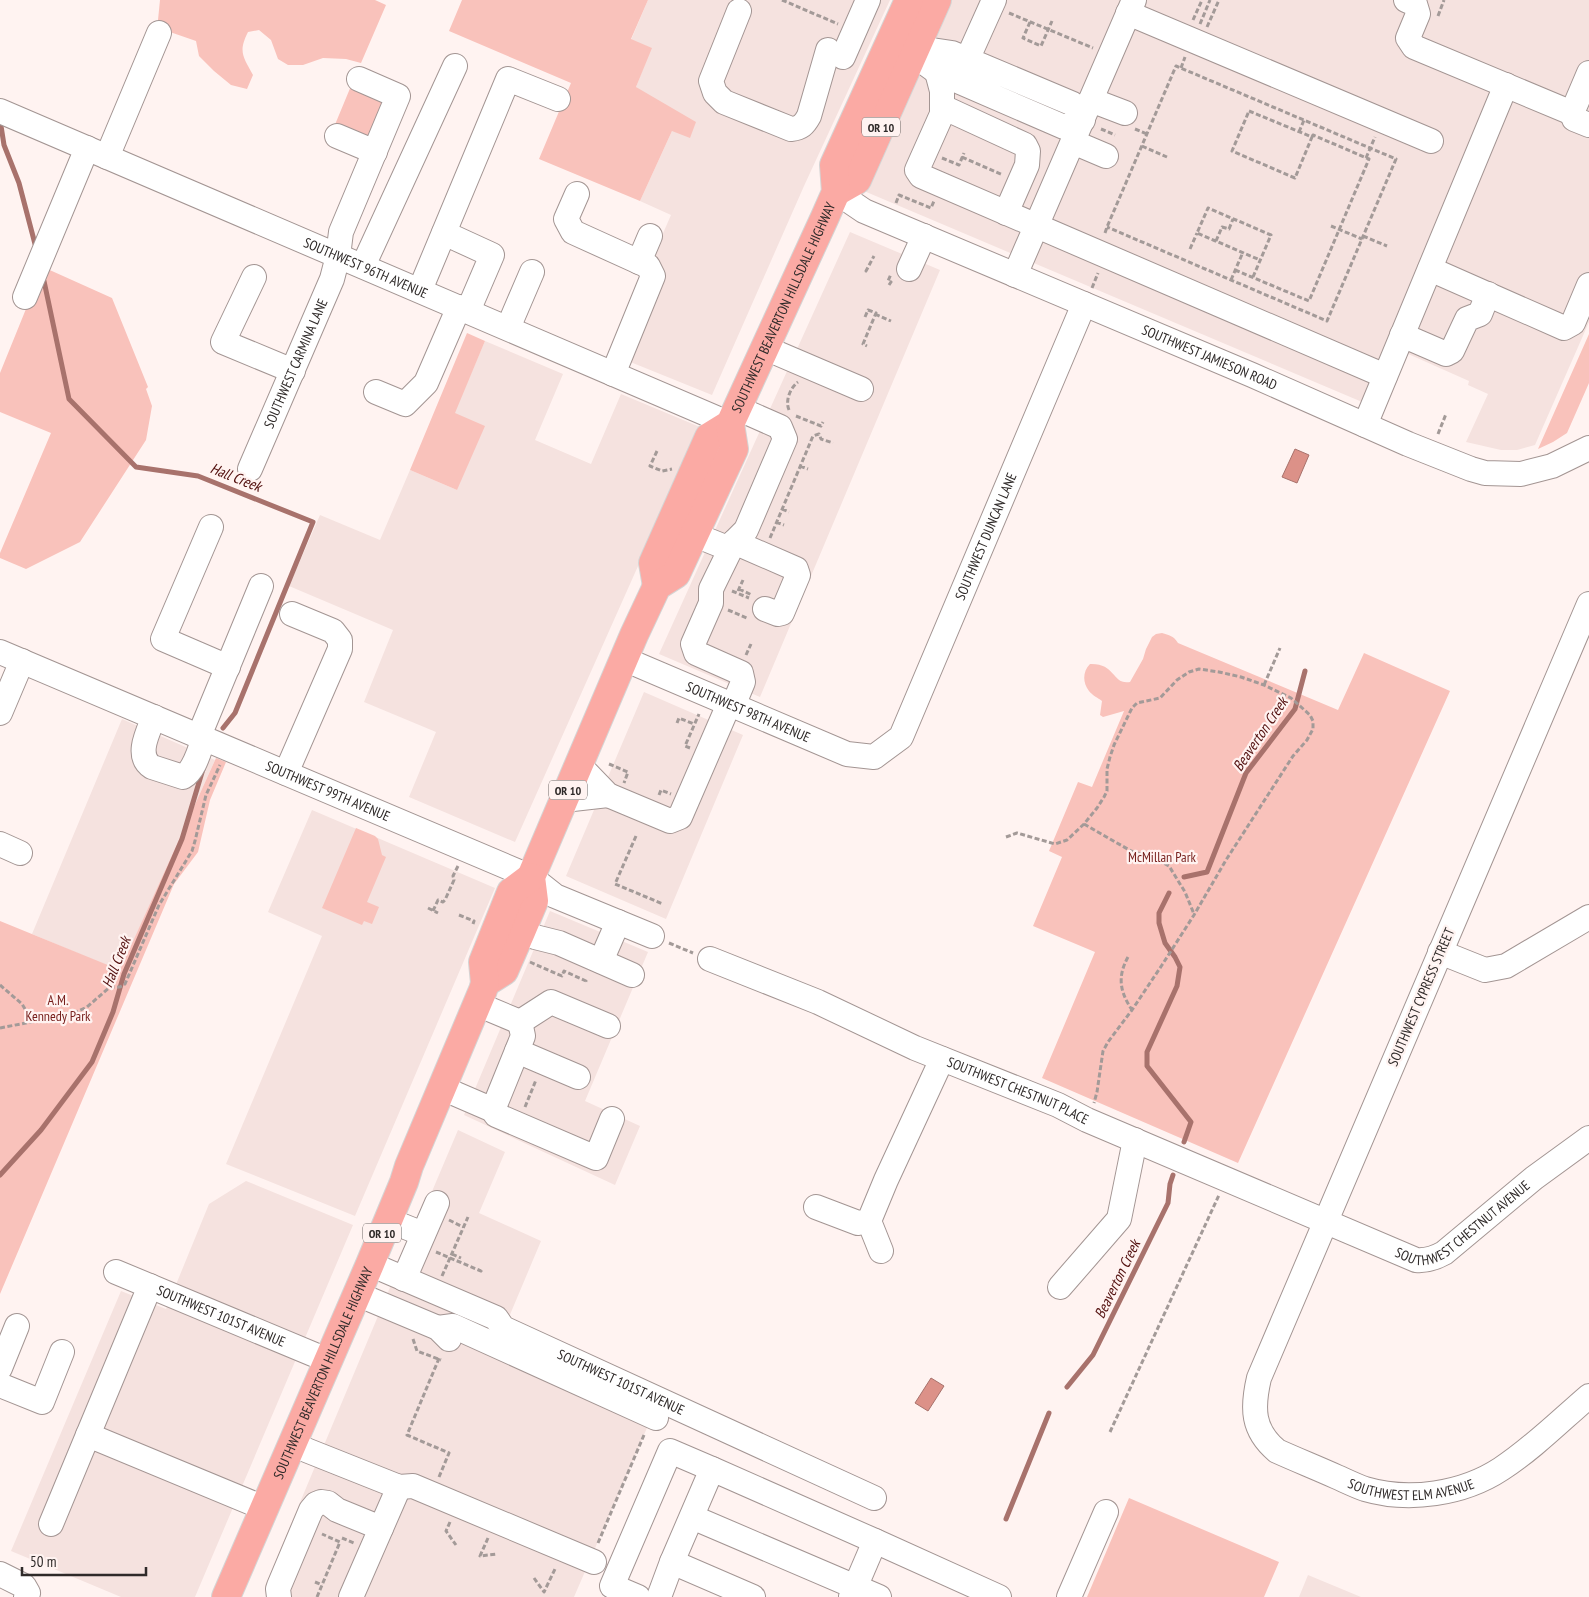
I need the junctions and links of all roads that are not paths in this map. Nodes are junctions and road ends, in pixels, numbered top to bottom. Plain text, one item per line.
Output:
1 (868, 0) edge
2 (909, 0) edge
3 (937, 0) edge
4 (1406, 0) edge
5 (1000, 6) edge
6 (1131, 7) edge
7 (739, 11) dead end
8 (159, 33) dead end
9 (915, 51) junction
10 (967, 60) junction
11 (456, 66) dead end
12 (937, 72) junction
13 (1589, 73) edge
14 (359, 80) dead end
15 (1506, 85) junction
16 (980, 90) junction
17 (558, 99) dead end
18 (0, 111) edge
19 (945, 112) junction
20 (1124, 113) dead end
21 (1092, 116) junction
22 (1581, 119) edge
23 (337, 136) dead end
24 (1430, 140) dead end
25 (1073, 142) junction
26 (97, 152) junction
27 (375, 152) junction
28 (1106, 156) dead end
29 (836, 192) junction
30 (577, 194) dead end
31 (1006, 213) junction
32 (1036, 226) junction
33 (444, 233) junction
34 (650, 236) dead end
35 (924, 236) junction
36 (338, 256) junction
37 (639, 262) junction
38 (363, 266) junction
39 (908, 269) dead end
40 (1430, 269) junction
41 (532, 272) dead end
42 (1015, 275) junction
43 (254, 277) dead end
44 (1589, 285) edge
45 (420, 290) junction
46 (1488, 294) junction
47 (1088, 296) junction
48 (25, 297) dead end
49 (464, 309) junction
50 (508, 328) junction
51 (1402, 335) junction
52 (765, 348) junction
53 (293, 371) junction
54 (613, 374) junction
55 (1385, 376) junction
56 (861, 389) dead end
57 (376, 392) dead end
58 (733, 416) junction
59 (1365, 425) junction
60 (1587, 455) edge
61 (250, 469) dead end
62 (211, 527) dead end
63 (695, 535) junction
64 (732, 546) junction
65 (261, 586) dead end
66 (657, 586) junction
67 (1589, 604) edge
68 (292, 614) dead end
69 (757, 614) road end
70 (0, 652) edge
71 (624, 659) junction
72 (22, 661) junction
73 (228, 667) junction
74 (731, 705) junction
75 (0, 713) edge
76 (160, 720) junction
77 (201, 737) junction
78 (874, 757) joint
79 (579, 765) junction
80 (286, 773) junction
81 (608, 795) junction
82 (564, 800) junction
83 (531, 878) junction
84 (1589, 917) edge
85 (618, 922) junction
86 (521, 932) junction
87 (652, 936) road end
88 (1440, 952) junction
89 (710, 959) road end
90 (601, 961) junction
91 (632, 975) dead end
92 (481, 993) junction
93 (520, 1022) junction
94 (608, 1026) dead end
95 (517, 1051) junction
96 (942, 1059) junction
97 (578, 1076) dead end
98 (442, 1088) junction
99 (493, 1110) junction
100 (612, 1119) dead end
101 (1589, 1138) edge
102 (1135, 1140) junction
103 (437, 1203) dead end
104 (816, 1207) dead end
105 (388, 1220) junction
106 (869, 1221) junction
107 (1326, 1221) junction
108 (426, 1241) junction
109 (881, 1251) dead end
110 (370, 1264) junction
111 (116, 1272) dead end
112 (404, 1279) junction
113 (150, 1286) junction
114 (1060, 1287) dead end
115 (356, 1294) junction
116 (17, 1326) dead end
117 (438, 1328) junction
118 (62, 1352) dead end
119 (327, 1360) junction
120 (498, 1360) dead end
121 (0, 1368) edge
122 (0, 1385) edge
123 (1256, 1391) joint
124 (1589, 1396) edge
125 (652, 1427) road end
126 (88, 1435) junction
127 (291, 1444) junction
128 (712, 1470) junction
129 (399, 1487) junction
130 (264, 1508) junction
131 (1106, 1512) dead end
132 (692, 1517) junction
133 (50, 1524) dead end
134 (381, 1528) junction
135 (852, 1530) junction
136 (876, 1541) junction
137 (595, 1555) road end
138 (672, 1562) junction
139 (0, 1574) edge
140 (610, 1592) edge
141 (853, 1592) edge
142 (26, 1597) edge
143 (226, 1597) edge
144 (279, 1597) edge
145 (351, 1597) edge
146 (638, 1597) edge
147 (659, 1597) edge
148 (753, 1597) edge
149 (879, 1597) edge
150 (999, 1597) edge
151 (1069, 1597) edge

1 - 7 street
2 - 29 main road, SOUTHWEST BEAVERTON HILLSDALE HIGHWAY / OR 10
3 - 9 main road, SOUTHWEST BEAVERTON HILLSDALE HIGHWAY / OR 10
4 - 15 street
5 - 10 street
6 - 21 street
6 - 24 street
8 - 26 street
9 - 10 street
9 - 12 street
9 - 29 main road, SOUTHWEST BEAVERTON HILLSDALE HIGHWAY / OR 10
10 - 21 street
11 - 38 street
12 - 16 street
12 - 19 street
13 - 22 street
14 - 27 street, SOUTHWEST CARMINA LANE
15 - 22 street
15 - 40 street
16 - 19 street
16 - 21 street
17 - 33 street
18 - 26 street, SOUTHWEST 96TH AVENUE
19 - 31 street
19 - 31 street
20 - 21 street
21 - 25 street
23 - 27 street
25 - 28 street
25 - 32 street
26 - 36 street, SOUTHWEST 96TH AVENUE
26 - 48 street
27 - 36 street, SOUTHWEST CARMINA LANE
29 - 35 street, SOUTHWEST JAMIESON ROAD
29 - 52 main road, SOUTHWEST BEAVERTON HILLSDALE HIGHWAY / OR 10
30 - 37 street
31 - 32 street
32 - 42 street
32 - 55 street
33 - 45 street
33 - 49 street
34 - 37 street
35 - 39 street
35 - 42 street, SOUTHWEST JAMIESON ROAD
36 - 38 street, SOUTHWEST 96TH AVENUE
36 - 53 street, SOUTHWEST CARMINA LANE
37 - 54 street
38 - 45 street, SOUTHWEST 96TH AVENUE
40 - 46 street
40 - 51 street
41 - 50 street
42 - 47 street, SOUTHWEST JAMIESON ROAD
43 - 53 street
44 - 46 street
45 - 49 street, SOUTHWEST 96TH AVENUE
46 - 51 street
47 - 59 street, SOUTHWEST JAMIESON ROAD
47 - 78 street, SOUTHWEST DUNCAN LANE
49 - 50 street, SOUTHWEST 96TH AVENUE
49 - 57 street
50 - 54 street, SOUTHWEST 96TH AVENUE
51 - 55 street
52 - 56 street
52 - 58 main road, SOUTHWEST BEAVERTON HILLSDALE HIGHWAY / OR 10
53 - 61 street, SOUTHWEST CARMINA LANE
54 - 58 street, SOUTHWEST 96TH AVENUE
55 - 59 street
58 - 63 main road, SOUTHWEST BEAVERTON HILLSDALE HIGHWAY
58 - 64 street, SOUTHWEST 96TH AVENUE
58 - 66 main road, SOUTHWEST BEAVERTON HILLSDALE HIGHWAY
59 - 60 street, SOUTHWEST JAMIESON ROAD
62 - 73 street
63 - 64 street
63 - 66 main road, SOUTHWEST BEAVERTON HILLSDALE HIGHWAY
64 - 69 street
64 - 74 street, SOUTHWEST 96TH AVENUE
65 - 73 street
66 - 71 main road, SOUTHWEST BEAVERTON HILLSDALE HIGHWAY / OR 10
67 - 88 street, SOUTHWEST CYPRESS STREET
68 - 80 street
70 - 72 street, SOUTHWEST 99TH AVENUE
71 - 74 street, SOUTHWEST 98TH AVENUE
71 - 79 main road, SOUTHWEST BEAVERTON HILLSDALE HIGHWAY / OR 10
72 - 75 street
72 - 76 street, SOUTHWEST 99TH AVENUE
73 - 77 street
74 - 78 street, SOUTHWEST 98TH AVENUE
74 - 81 street
76 - 77 street, SOUTHWEST 99TH AVENUE
76 - 77 street
77 - 80 street, SOUTHWEST 99TH AVENUE
79 - 81 street
79 - 82 main road, SOUTHWEST BEAVERTON HILLSDALE HIGHWAY / OR 10
80 - 83 street, SOUTHWEST 99TH AVENUE
81 - 82 street
82 - 83 main road, SOUTHWEST BEAVERTON HILLSDALE HIGHWAY / OR 10
83 - 85 street, SOUTHWEST 99TH AVENUE
83 - 86 main road, SOUTHWEST BEAVERTON HILLSDALE HIGHWAY / OR 10
83 - 92 main road, SOUTHWEST BEAVERTON HILLSDALE HIGHWAY / OR 10
84 - 88 street
85 - 87 street, SOUTHWEST 99TH AVENUE
85 - 90 street
86 - 90 street
86 - 92 main road, SOUTHWEST BEAVERTON HILLSDALE HIGHWAY / OR 10
88 - 107 street, SOUTHWEST CYPRESS STREET
89 - 96 street, SOUTHWEST CHESTNUT PLACE
90 - 91 street
92 - 93 street
92 - 98 main road, SOUTHWEST BEAVERTON HILLSDALE HIGHWAY / OR 10
93 - 94 street
93 - 95 street
95 - 97 street
95 - 99 street
96 - 102 street, SOUTHWEST CHESTNUT PLACE
96 - 106 street
98 - 99 street
98 - 105 main road, SOUTHWEST BEAVERTON HILLSDALE HIGHWAY / OR 10
99 - 100 street
101 - 107 street, SOUTHWEST CHESTNUT AVENUE
102 - 107 street, SOUTHWEST CHESTNUT PLACE
102 - 114 street
103 - 108 street
104 - 106 street
105 - 108 street
105 - 110 main road, SOUTHWEST BEAVERTON HILLSDALE HIGHWAY / OR 10
106 - 109 street
107 - 123 street, SOUTHWEST CYPRESS STREET
108 - 112 street
110 - 112 street, SOUTHWEST 101ST AVENUE
110 - 115 main road, SOUTHWEST BEAVERTON HILLSDALE HIGHWAY / OR 10
111 - 113 street, SOUTHWEST 101ST AVENUE
112 - 135 street, SOUTHWEST 101ST AVENUE
113 - 119 street, SOUTHWEST 101ST AVENUE
113 - 126 street
115 - 117 street
115 - 119 main road, SOUTHWEST BEAVERTON HILLSDALE HIGHWAY / OR 10
116 - 121 street
117 - 120 street
117 - 125 street
118 - 122 street
119 - 127 main road, SOUTHWEST BEAVERTON HILLSDALE HIGHWAY / OR 10
123 - 124 street, SOUTHWEST ELM AVENUE
126 - 130 street
126 - 133 street
127 - 129 street
127 - 130 main road, SOUTHWEST BEAVERTON HILLSDALE HIGHWAY / OR 10
128 - 132 street
128 - 135 street
128 - 140 street
129 - 134 street
129 - 137 street
130 - 143 main road, SOUTHWEST BEAVERTON HILLSDALE HIGHWAY / OR 10
131 - 151 street
132 - 138 street
132 - 141 street
134 - 144 street
134 - 145 street
135 - 136 street
136 - 141 street
136 - 150 street
138 - 147 street
138 - 148 street
139 - 142 street
140 - 146 street
141 - 149 street

